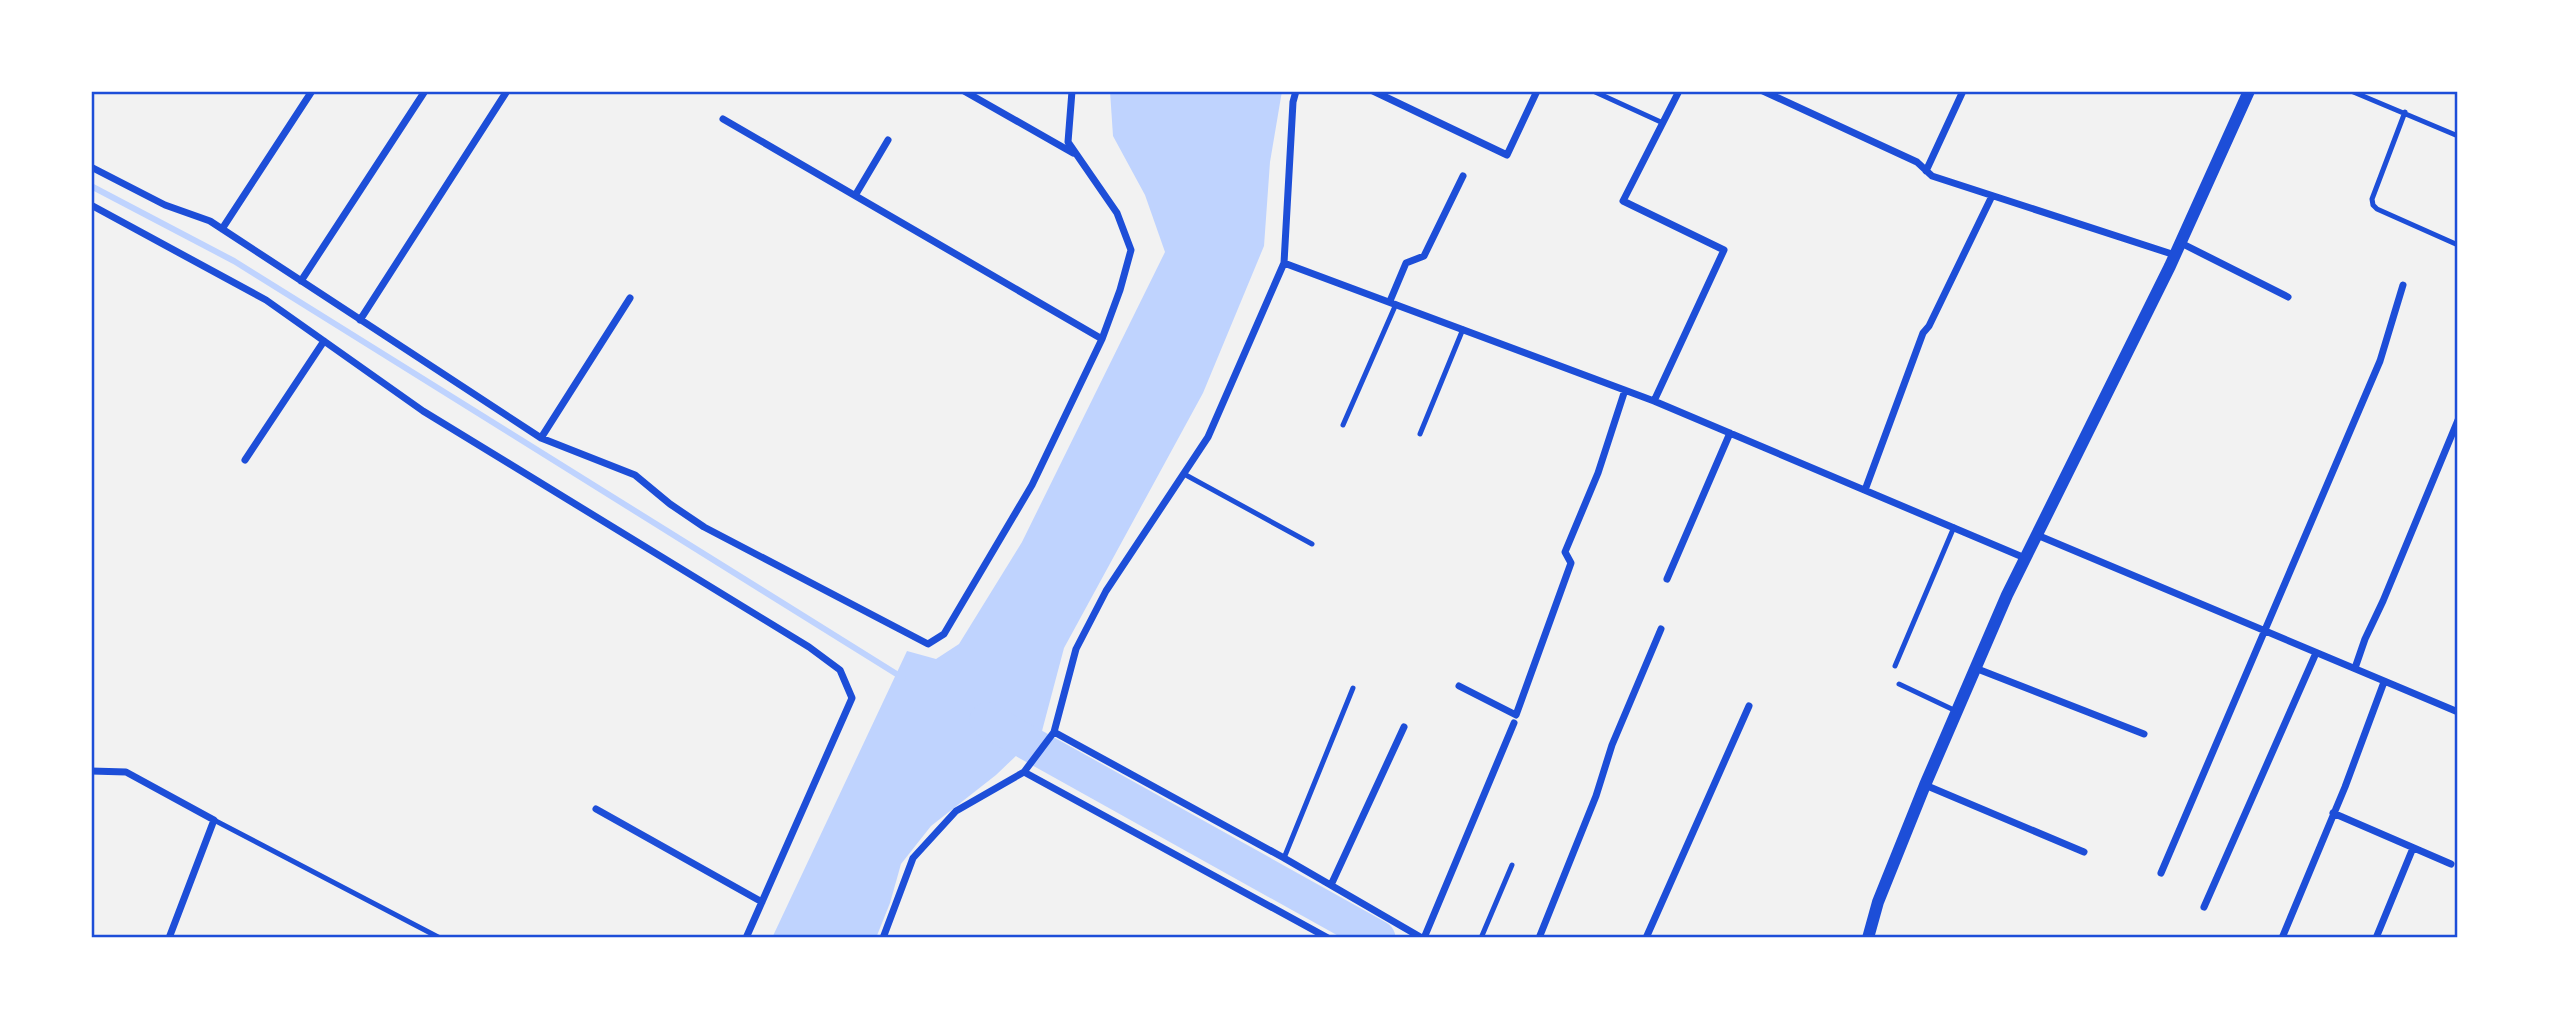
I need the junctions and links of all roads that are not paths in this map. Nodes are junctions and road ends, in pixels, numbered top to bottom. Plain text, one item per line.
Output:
1 (312, 91) edge
2 (425, 91) edge
3 (507, 91) edge
4 (964, 91) edge
5 (1072, 91) edge
6 (1296, 91) edge
7 (1373, 91) edge
8 (1537, 91) edge
9 (1593, 91) edge
10 (1679, 91) edge
11 (1763, 91) edge
12 (1963, 91) edge
13 (2249, 91) edge
14 (2351, 91) edge
15 (2405, 113) junction
16 (723, 119) dead end
17 (1663, 123) junction
18 (2458, 136) edge
19 (888, 140) dead end
20 (1076, 156) junction
21 (91, 167) edge
22 (1926, 171) junction
23 (1463, 176) dead end
24 (856, 194) junction
25 (1992, 196) junction
26 (91, 205) edge
27 (222, 229) junction
28 (2458, 244) edge
29 (2178, 249) junction
30 (1284, 263) junction
31 (302, 281) junction
32 (2403, 285) dead end
33 (2288, 297) dead end
34 (630, 298) dead end
35 (1393, 300) junction
36 (360, 320) junction
37 (1463, 329) junction
38 (1102, 339) junction
39 (324, 341) junction
40 (1625, 390) junction
41 (1654, 401) junction
42 (2458, 420) edge
43 (1343, 425) dead end
44 (1730, 433) junction
45 (1420, 434) dead end
46 (541, 438) junction
47 (244, 460) dead end
48 (1184, 474) junction
49 (1865, 490) junction
50 (1954, 527) junction
51 (2037, 535) junction
52 (1312, 544) dead end
53 (2025, 558) junction
54 (1667, 579) dead end
55 (1661, 629) dead end
56 (2264, 631) junction
57 (2316, 653) junction
58 (1895, 667) dead end
59 (1974, 668) junction
60 (2355, 668) junction
61 (2384, 682) junction
62 (1899, 684) dead end
63 (1459, 686) dead end
64 (1353, 688) dead end
65 (1749, 706) dead end
66 (1956, 711) junction
67 (2458, 712) edge
68 (1514, 723) dead end
69 (1404, 727) dead end
70 (1055, 732) junction
71 (2144, 734) dead end
72 (91, 771) edge
73 (1024, 772) junction
74 (1925, 785) junction
75 (596, 809) dead end
76 (2333, 813) junction
77 (214, 820) junction
78 (2413, 848) junction
79 (2084, 852) dead end
80 (1284, 858) junction
81 (2451, 864) dead end
82 (1512, 865) dead end
83 (2161, 873) dead end
84 (1331, 885) junction
85 (762, 902) junction
86 (2204, 907) dead end
87 (169, 938) edge
88 (440, 938) edge
89 (746, 938) edge
90 (883, 938) edge
91 (1328, 938) edge
92 (1423, 938) edge
93 (1481, 938) edge
94 (1539, 938) edge
95 (1646, 938) edge
96 (1868, 938) edge
97 (2282, 938) edge
98 (2376, 938) edge

1 - 27 street
2 - 31 street
3 - 36 street
4 - 20 street
5 - 20 street
6 - 30 street
7 - 8 street
9 - 17 lane
10 - 17 street
11 - 22 street
12 - 22 street
13 - 29 street
14 - 15 lane
15 - 18 lane
15 - 28 lane
16 - 24 street
17 - 41 street
19 - 24 street
20 - 38 street
21 - 27 street
22 - 25 street
23 - 35 street
24 - 38 street
25 - 29 street
25 - 49 street
26 - 39 street
27 - 31 street
29 - 33 street
29 - 51 street
30 - 35 street
30 - 48 street
31 - 36 street
32 - 56 street
34 - 46 street
35 - 37 street
35 - 43 lane
36 - 46 street
37 - 40 street
37 - 45 lane
38 - 46 street
39 - 47 street
39 - 85 street
40 - 41 street
40 - 63 street
41 - 44 street
42 - 60 street
44 - 49 street
44 - 54 street
48 - 52 lane
48 - 70 street
49 - 50 street
50 - 53 street
50 - 58 lane
51 - 53 street
51 - 56 street
53 - 59 street
55 - 94 street
56 - 57 street
56 - 83 street
57 - 60 street
57 - 86 street
59 - 66 street
59 - 71 street
60 - 61 street
61 - 67 street
61 - 76 street
62 - 66 lane
64 - 80 lane
65 - 95 street
66 - 74 street
68 - 92 street
69 - 84 street
70 - 73 street
70 - 80 street
72 - 77 street
73 - 90 street
73 - 91 street
74 - 79 street
74 - 96 street
75 - 85 street
76 - 78 street
76 - 97 street
77 - 87 street
77 - 88 lane
78 - 81 street
78 - 98 street
80 - 84 street
82 - 93 lane
84 - 92 street
85 - 89 street

